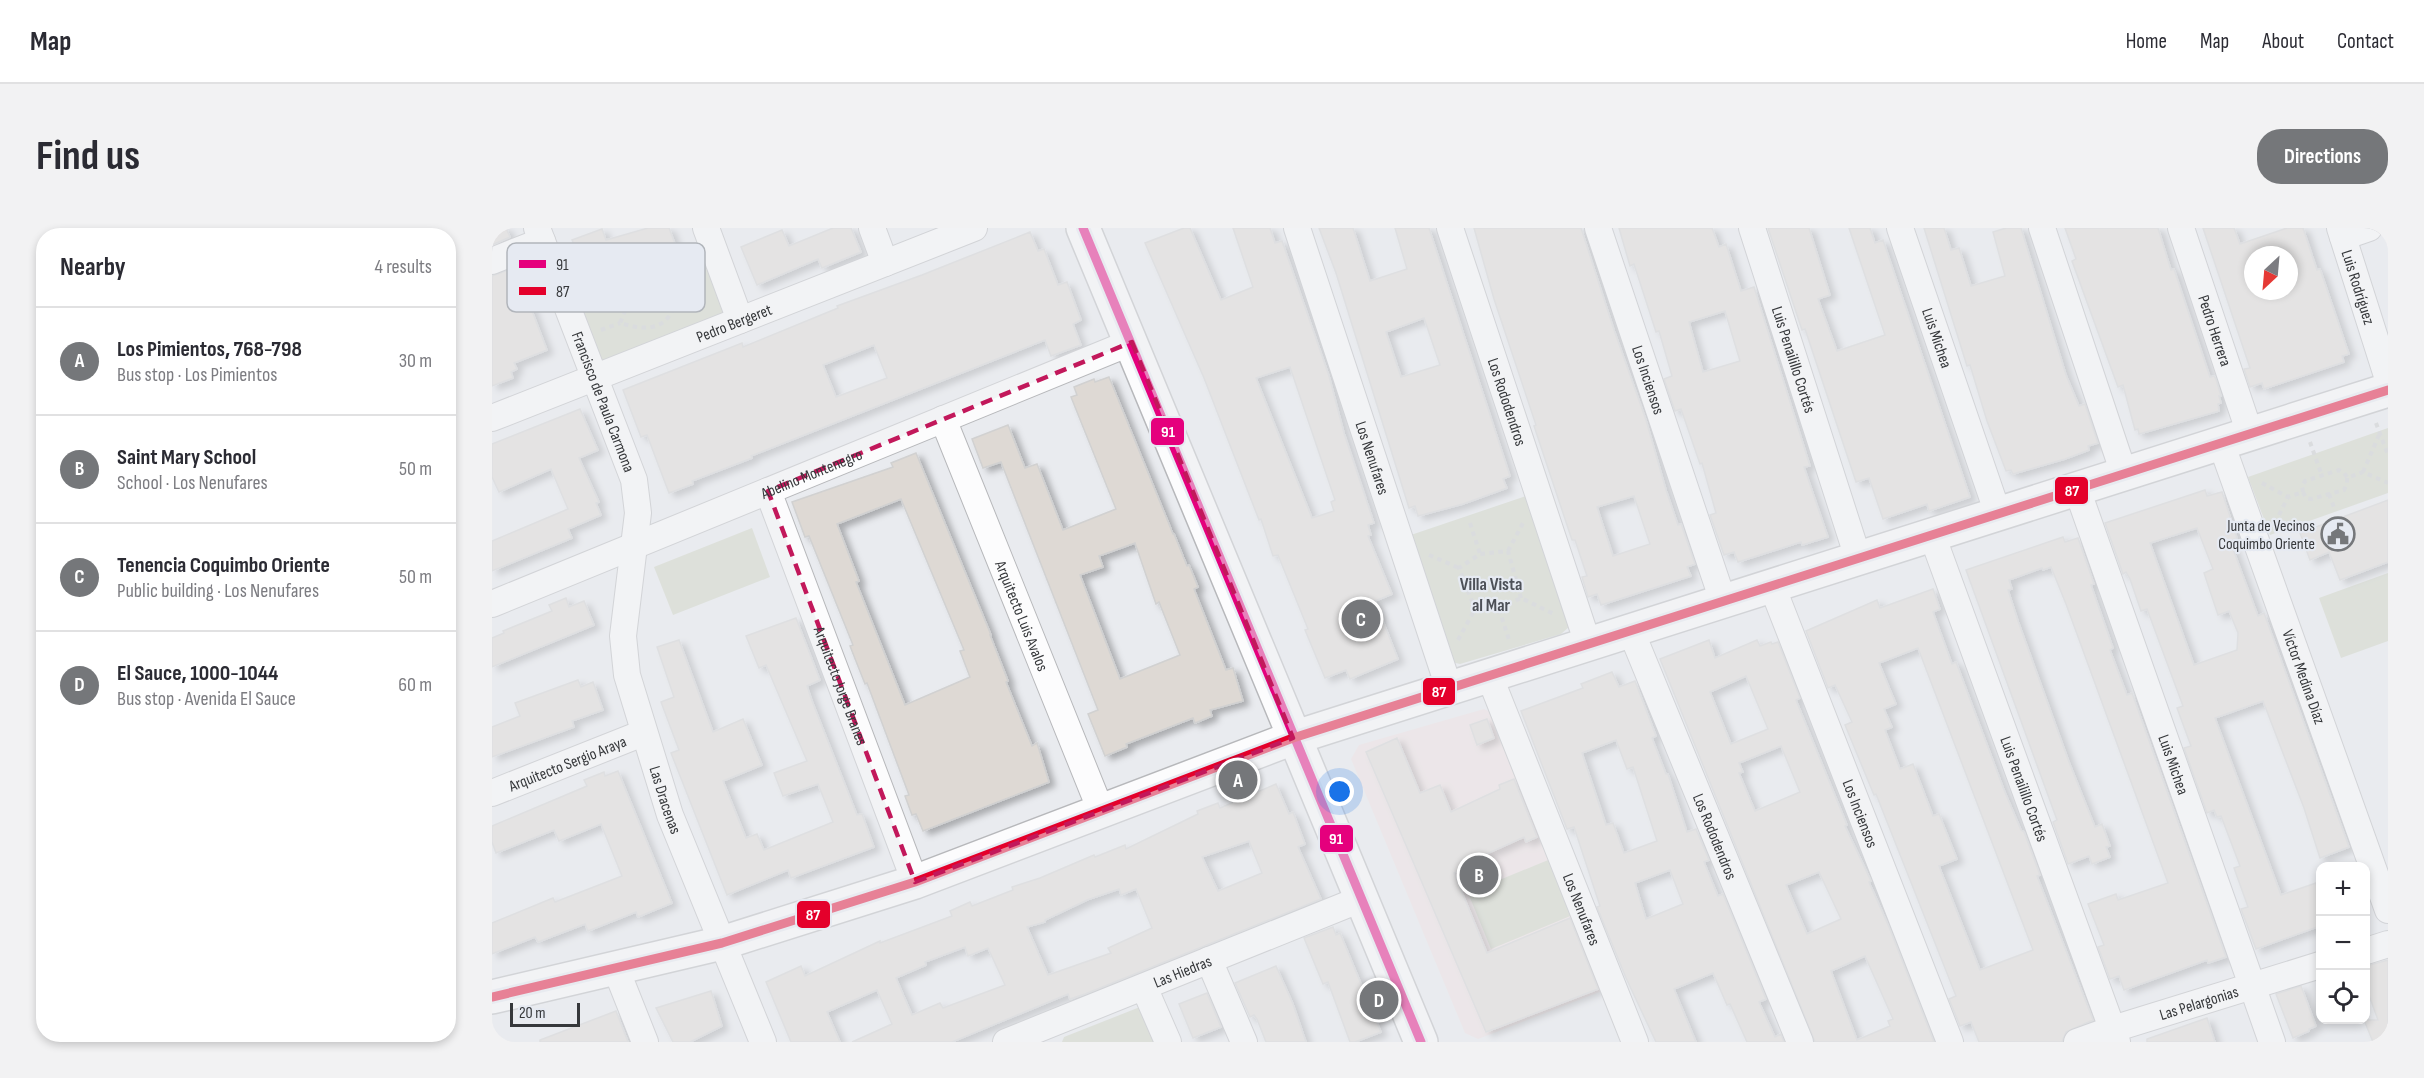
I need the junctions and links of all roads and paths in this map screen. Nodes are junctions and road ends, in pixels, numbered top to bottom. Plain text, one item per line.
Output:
1 (706, 228) edge
2 (872, 228) edge
3 (974, 228) edge
4 (1083, 228) edge
5 (1297, 228) edge
6 (1450, 228) edge
7 (1598, 228) edge
8 (1752, 228) edge
9 (1900, 228) edge
10 (2042, 228) edge
11 (2181, 228) edge
12 (2369, 228) edge
13 (2341, 232) edge
14 (539, 235) edge
15 (525, 243) edge
16 (507, 253) edge
17 (492, 261) edge
18 (885, 263) junction
19 (727, 286) junction
20 (705, 294) edge
21 (570, 312) edge
22 (625, 312) edge
23 (672, 312) edge
24 (740, 320) junction
25 (1132, 342) junction
26 (596, 377) junction
27 (2381, 389) edge
28 (2302, 417) junction
29 (492, 418) edge
30 (943, 419) junction
31 (2380, 434) junction
32 (2235, 439) junction
33 (2388, 455) edge
34 (2363, 472) junction
35 (2124, 474) junction
36 (2322, 476) junction
37 (2347, 478) junction
38 (2388, 483) edge
39 (2077, 489) junction
40 (768, 491) junction
41 (2303, 492) junction
42 (2329, 494) junction
43 (2336, 510) dead end
44 (1998, 514) junction
45 (1470, 523) dead end
46 (2255, 534) junction
47 (1932, 535) junction
48 (636, 545) junction
49 (1480, 554) junction
50 (1858, 558) junction
51 (1772, 585) junction
52 (1521, 598) junction
53 (1723, 601) junction
54 (492, 604) edge
55 (1499, 609) junction
56 (1630, 631) junction
57 (1507, 635) dead end
58 (1585, 635) junction
59 (1489, 675) junction
60 (1449, 688) junction
61 (643, 733) junction
62 (1293, 738) junction
63 (492, 794) edge
64 (1101, 811) junction
65 (915, 882) junction
66 (1361, 899) junction
67 (2388, 910) edge
68 (722, 943) junction
69 (2388, 944) edge
70 (2370, 950) edge
71 (1209, 960) junction
72 (2316, 966) edge
73 (616, 969) junction
74 (2251, 986) junction
75 (1144, 987) junction
76 (492, 997) edge
77 (2115, 1035) edge
78 (1037, 1036) edge
79 (645, 1042) edge
80 (762, 1042) edge
81 (1006, 1042) edge
82 (1168, 1042) edge
83 (1244, 1042) edge
84 (1421, 1042) edge
85 (1635, 1042) edge
86 (1800, 1042) edge
87 (1950, 1042) edge
88 (2077, 1042) edge
89 (2272, 1042) edge

1 - 19 street
2 - 18 street
3 - 18 street, Pedro Bergeret
4 - 25 street
5 - 60 street, Los Nenufares
6 - 58 street, Los Rododendros
7 - 53 street, Los Inciensos
8 - 50 street, Luis Penailillo Cortés
9 - 44 street, Luis Michea
10 - 35 street
11 - 32 street, Pedro Herrera
12 - 13 street
13 - 27 street, Luis Rodríguez
14 - 15 street
16 - 17 street
18 - 24 street, Pedro Bergeret
19 - 20 path
19 - 24 street
21 - 26 street, Francisco de Paula Carmona
22 - 23 path
24 - 26 street, Pedro Bergeret
25 - 30 street, Abelino Montenegro
25 - 62 street
26 - 29 street, Pedro Bergeret
26 - 48 street, Francisco de Paula Carmona
27 - 28 street
27 - 31 path
28 - 32 street
28 - 36 path
30 - 40 street, Abelino Montenegro
30 - 64 street, Arquitecto Luis Avalos
31 - 33 path
31 - 34 path
32 - 35 street
32 - 46 street, Víctor Medina Díaz
34 - 37 path
34 - 38 path
35 - 39 street
36 - 37 path
36 - 41 path
37 - 42 path
39 - 44 street
39 - 74 street, Luis Michea
40 - 48 street, Abelino Montenegro
40 - 65 street, Arquitecto Jorge Branes
41 - 42 path
41 - 46 path
42 - 43 path
44 - 47 street
45 - 49 path
46 - 67 street, Víctor Medina Díaz
47 - 50 street
47 - 77 street, Luis Penailillo Cortés
48 - 54 street, Abelino Montenegro
48 - 61 street, Las Dracenas
49 - 52 path
49 - 55 path
50 - 51 street
51 - 53 street
51 - 87 street, Los Inciensos
52 - 55 path
52 - 58 path
53 - 56 street
55 - 57 path
56 - 58 street
56 - 86 street, Los Rododendros
58 - 59 street
59 - 60 street
59 - 85 street, Los Nenufares
60 - 62 street
61 - 63 street, Arquitecto Sergio Araya
61 - 68 street, Las Dracenas
62 - 64 street
62 - 66 street
64 - 65 street
65 - 68 street
66 - 71 street, Las Hiedras
66 - 84 street
68 - 73 street
68 - 80 street, Las Dracenas
69 - 70 street
71 - 75 street, Las Hiedras
71 - 83 street
72 - 74 street, Las Pelargonias
73 - 76 street
73 - 79 street
74 - 77 street, Las Pelargonias
74 - 89 street, Luis Michea
75 - 78 street, Las Hiedras
75 - 82 street
77 - 88 street, Las Pelargonias
78 - 81 street, Las Hiedras

